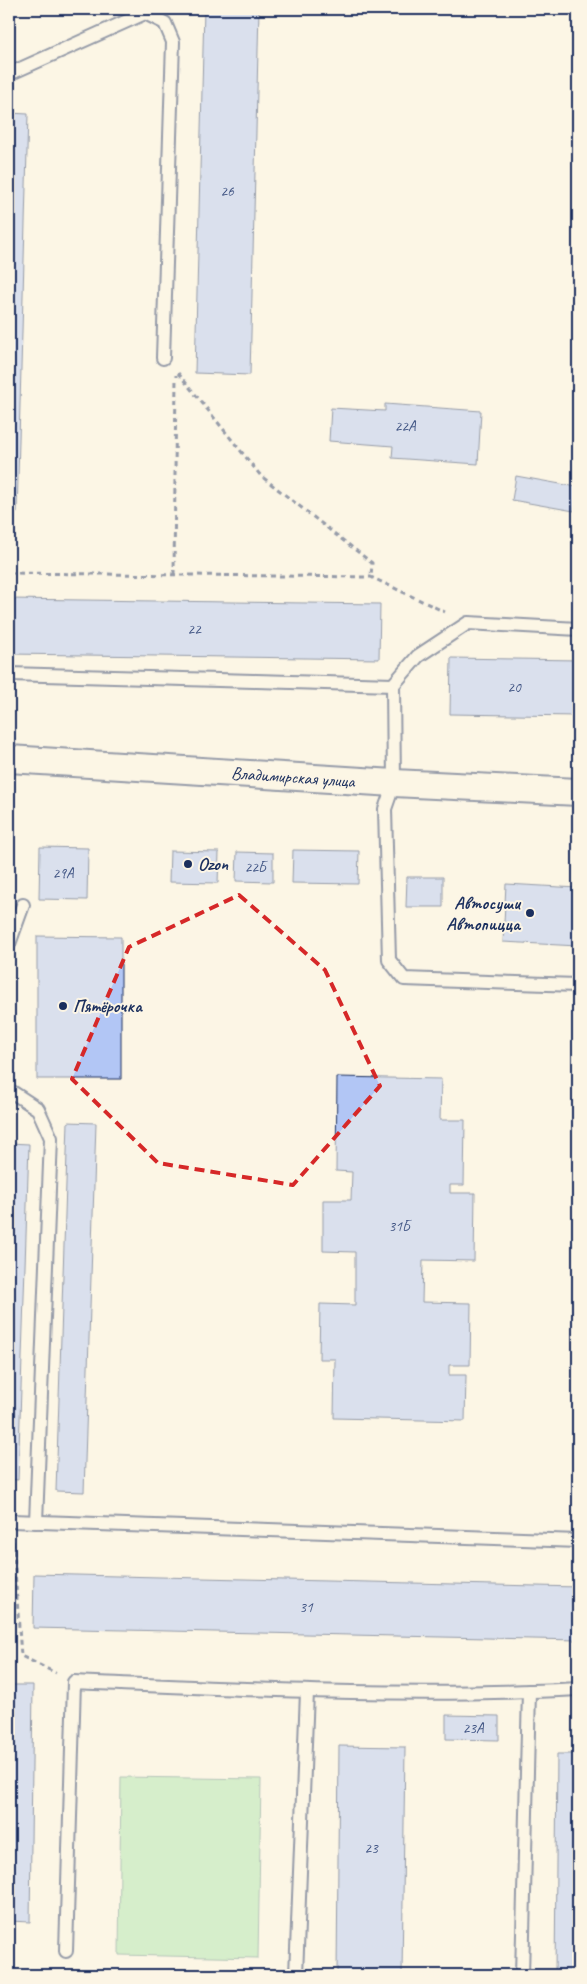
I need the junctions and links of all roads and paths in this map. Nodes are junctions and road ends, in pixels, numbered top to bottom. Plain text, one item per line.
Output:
1 (9, 74) edge
2 (163, 358) dead end
3 (9, 573) edge
4 (174, 575) junction
5 (371, 577) junction
6 (468, 623) junction
7 (578, 629) edge
8 (9, 674) edge
9 (393, 685) junction
10 (9, 759) edge
11 (394, 783) junction
12 (578, 792) edge
13 (23, 905) dead end
14 (9, 944) edge
15 (577, 985) edge
16 (9, 1090) edge
17 (12, 1521) joint
18 (36, 1522) junction
19 (578, 1541) edge
20 (74, 1682) junction
21 (578, 1689) edge
22 (529, 1691) junction
23 (307, 1692) junction
24 (66, 1951) dead end
25 (296, 1975) edge
26 (522, 1975) edge

1 - 2 lane
3 - 4 path
4 - 5 path
4 - 5 path
5 - 6 path
6 - 7 lane
6 - 9 lane
8 - 9 lane
9 - 11 lane
10 - 11 street, Владимирская улица
11 - 12 street, Владимирская улица
11 - 15 lane
13 - 14 lane
16 - 18 lane
17 - 18 lane
17 - 20 path
18 - 19 lane
20 - 23 lane
20 - 24 lane
21 - 22 lane
22 - 23 lane
22 - 26 lane
23 - 25 lane

